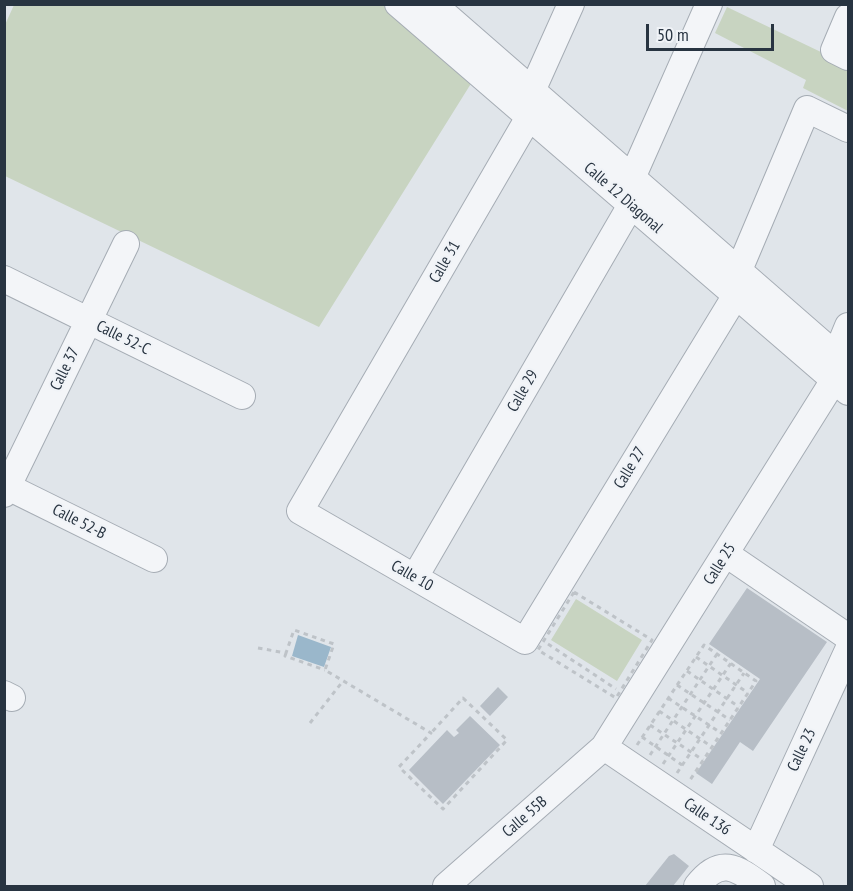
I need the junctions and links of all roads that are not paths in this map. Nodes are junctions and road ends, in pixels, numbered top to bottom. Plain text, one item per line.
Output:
1 (398, 4) edge
2 (433, 4) edge
3 (571, 4) edge
4 (709, 4) edge
5 (849, 17) edge
6 (841, 53) edge
7 (532, 91) junction
8 (529, 117) junction
9 (849, 129) edge
10 (632, 178) junction
11 (631, 205) junction
12 (126, 244) dead end
13 (4, 279) edge
14 (737, 283) junction
15 (89, 321) junction
16 (849, 326) edge
17 (842, 373) edge
18 (242, 396) dead end
19 (6, 488) edge
20 (300, 511) joint
21 (726, 554) junction
22 (154, 559) dead end
23 (415, 577) junction
24 (849, 637) edge
25 (525, 641) joint
26 (849, 650) edge
27 (604, 747) junction
28 (756, 850) junction
29 (446, 886) edge
30 (697, 886) edge
31 (762, 886) edge
32 (810, 886) edge

1 - 8 street, Calle 12 Diagonal
2 - 7 street, Calle 12 Diagonal
3 - 7 street, Calle 31
4 - 10 street
5 - 6 street
7 - 8 street, Calle 31
7 - 10 street, Calle 12 Diagonal
8 - 11 street, Calle 12 Diagonal
8 - 20 street, Calle 31
9 - 14 street, Calle 27
10 - 14 street, Calle 12 Diagonal
11 - 14 street, Calle 12 Diagonal
11 - 23 street, Calle 29
12 - 15 street, Calle 37
13 - 15 street, Calle 52-C
14 - 17 street, Calle 12 Diagonal
14 - 25 street, Calle 27
15 - 18 street, Calle 52-C
15 - 19 street, Calle 37
16 - 17 street, Calle 25
17 - 21 street, Calle 25
19 - 22 street, Calle 52-B
20 - 23 street, Calle 10
21 - 24 street
21 - 27 street, Calle 25
23 - 25 street, Calle 10
26 - 28 street, Calle 23
27 - 28 street, Calle 136
27 - 29 street, Calle 55B
28 - 32 street, Calle 136
30 - 31 street

